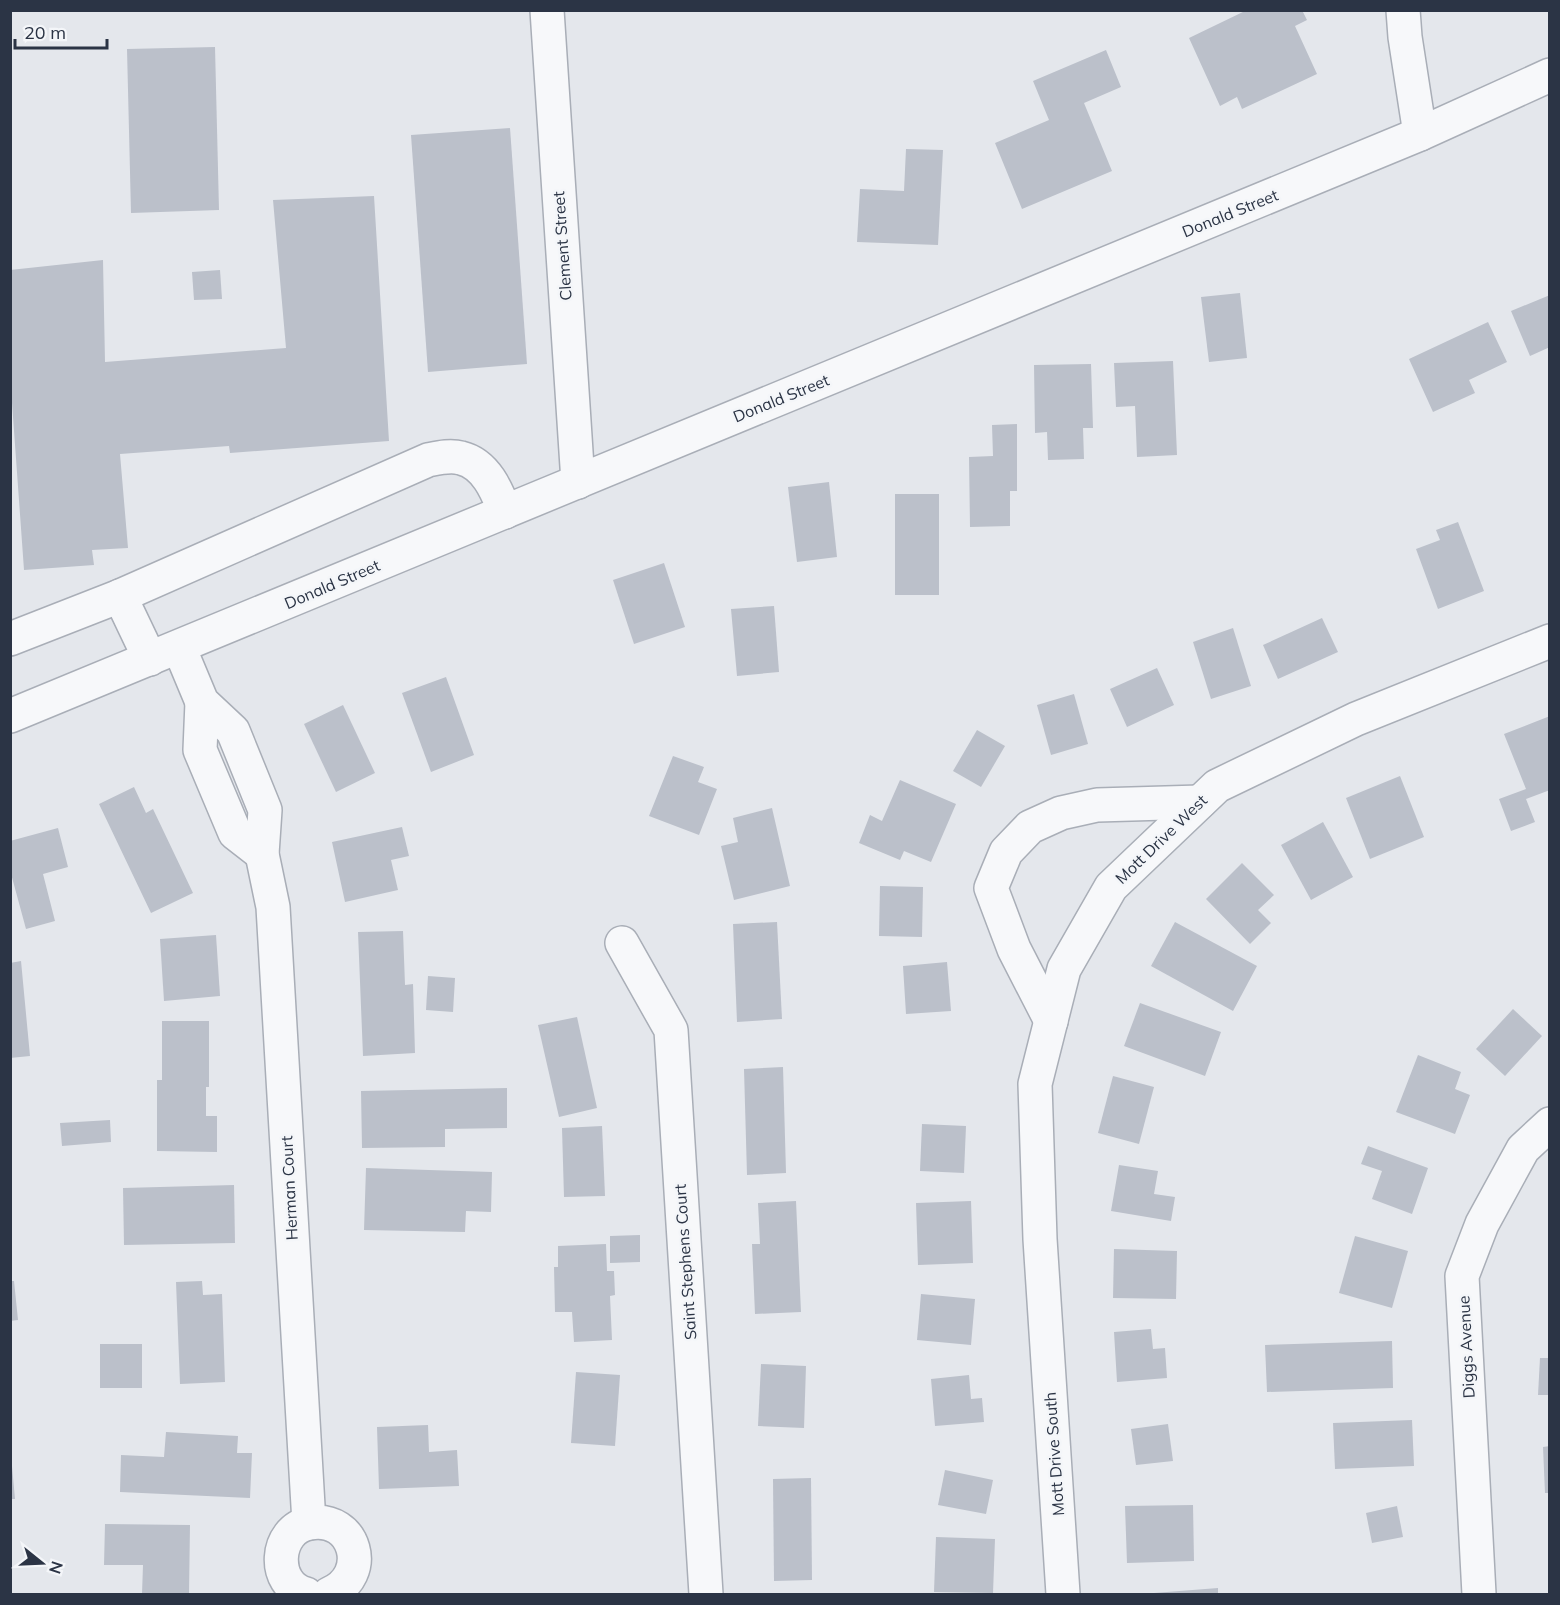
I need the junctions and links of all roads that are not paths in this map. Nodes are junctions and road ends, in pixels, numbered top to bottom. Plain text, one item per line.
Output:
1 (547, 10) edge
2 (1402, 10) edge
3 (1550, 75) edge
4 (1420, 134) junction
5 (578, 482) junction
6 (505, 512) junction
7 (120, 596) junction
8 (10, 639) edge
9 (1550, 641) edge
10 (164, 653) junction
11 (10, 716) edge
12 (1200, 802) junction
13 (622, 943) dead end
14 (1051, 1022) junction
15 (1550, 1124) edge
16 (1045, 1313) joint
17 (309, 1523) junction
18 (306, 1594) edge
19 (329, 1594) edge
20 (706, 1594) edge
21 (1062, 1594) edge
22 (1479, 1594) edge

1 - 5 street, Clement Street
2 - 4 street
3 - 4 street, Donald Street
4 - 5 street, Donald Street
5 - 6 street, Donald Street
6 - 7 street
6 - 10 street, Donald Street
7 - 8 street
7 - 10 street, Herman Court
9 - 12 street, Mott Drive West
10 - 11 street, Donald Street
10 - 17 street, Herman Court
12 - 14 street, Mott Drive West
12 - 14 street
13 - 20 street, Saint Stephens Court
14 - 16 street, Mott Drive West
15 - 22 street, Diggs Avenue
16 - 21 street, Mott Drive South
17 - 18 street
17 - 19 street

